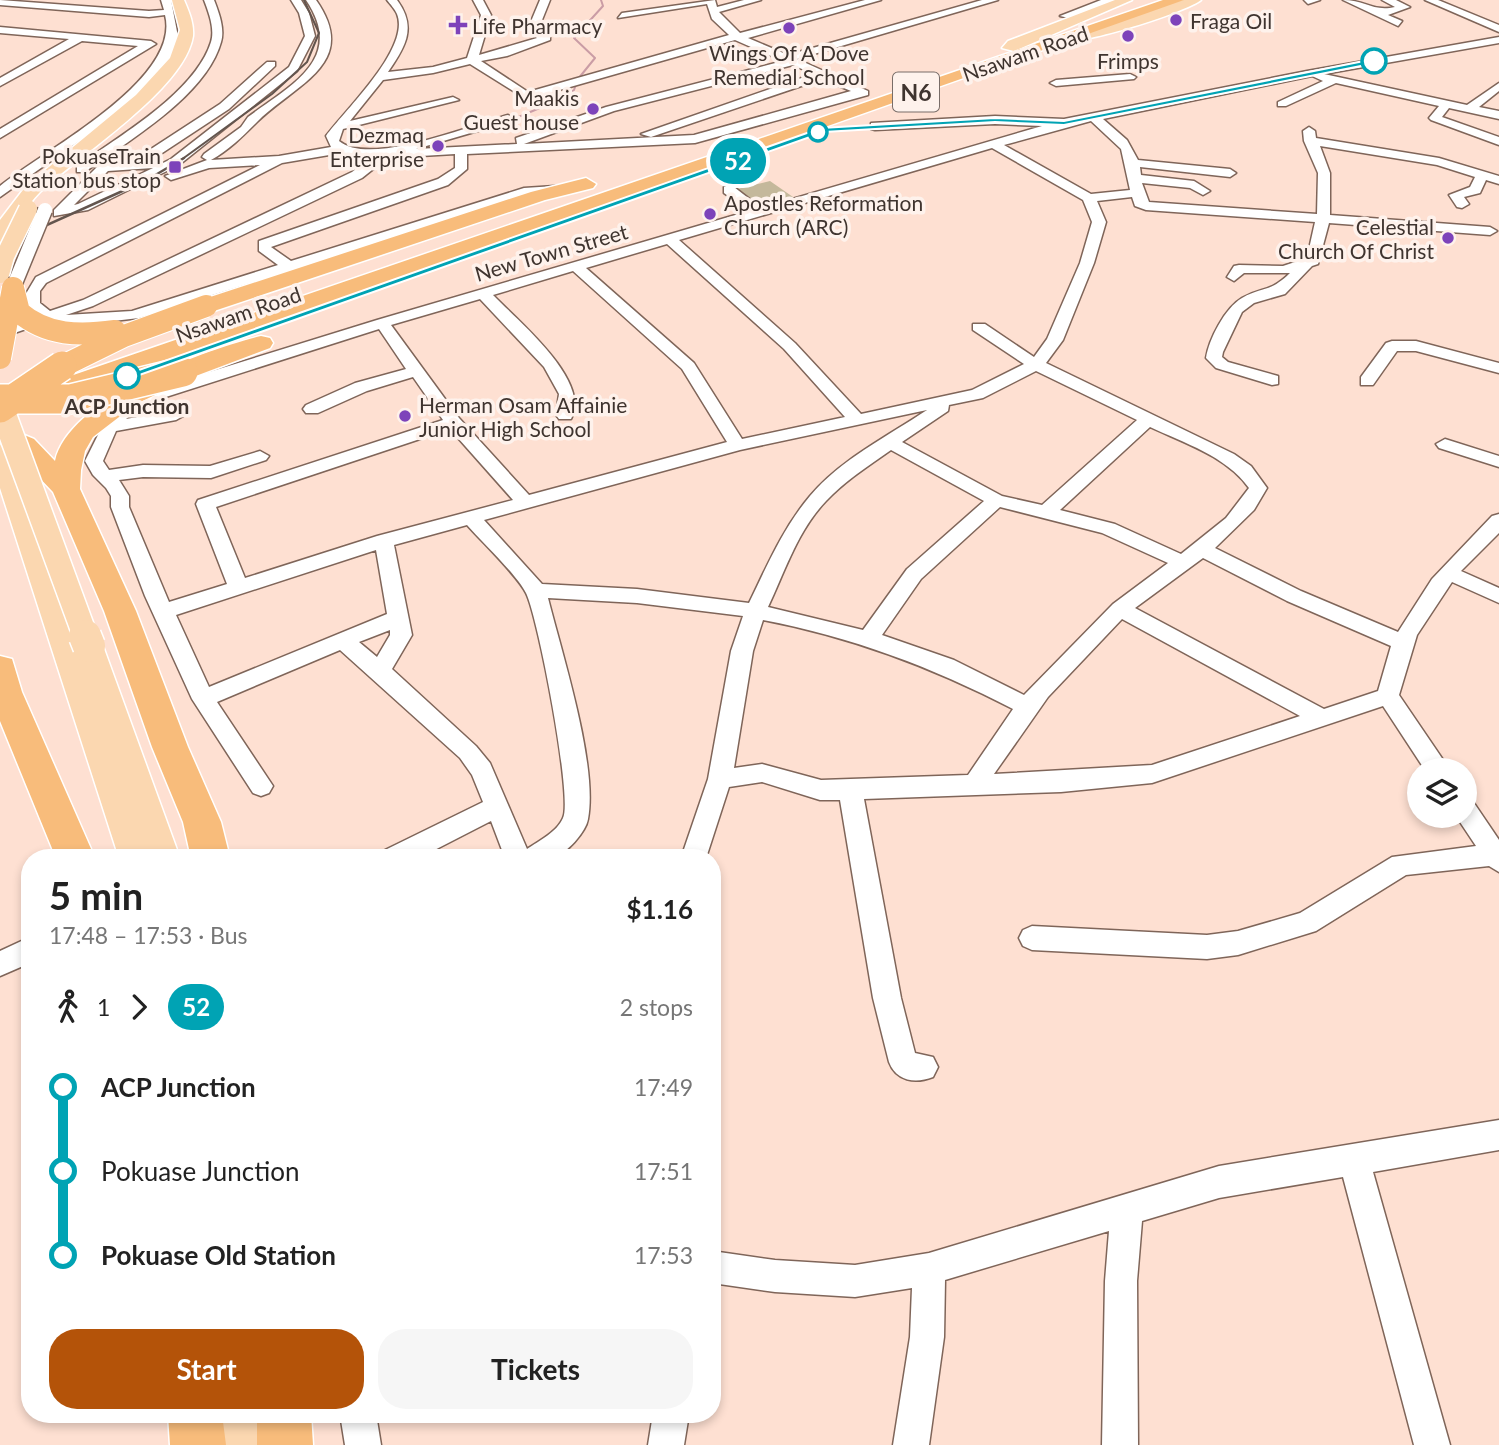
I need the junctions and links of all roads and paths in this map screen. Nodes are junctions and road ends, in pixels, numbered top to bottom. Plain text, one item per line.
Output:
1 (166, 0) edge
2 (191, 0) edge
3 (209, 0) edge
4 (296, 0) edge
5 (311, 0) edge
6 (391, 0) edge
7 (478, 0) edge
8 (545, 0) edge
9 (756, 0) edge
10 (876, 0) edge
11 (993, 0) edge
12 (1111, 0) edge
13 (1126, 0) edge
14 (1150, 0) edge
15 (1177, 0) edge
16 (1195, 0) edge
17 (1348, 0) edge
18 (1387, 0) edge
19 (1430, 0) edge
20 (0, 2) edge
21 (13, 2) edge
22 (711, 4) edge
23 (932, 4) dead end
24 (90, 5) edge
25 (173, 6) edge
26 (56, 7) junction
27 (948, 12) junction
28 (1378, 14) junction
29 (622, 16) dead end
30 (1065, 16) dead end
31 (1085, 18) junction
32 (1398, 23) dead end
33 (1499, 29) edge
34 (3, 31) edge
35 (738, 36) junction
36 (79, 38) junction
37 (216, 39) junction
38 (1060, 40) junction
39 (1499, 40) edge
40 (171, 41) junction
41 (148, 44) junction
42 (1010, 53) junction
43 (472, 60) junction
44 (789, 60) junction
45 (7, 63) dead end
46 (271, 64) dead end
47 (29, 65) junction
48 (1307, 74) junction
49 (819, 76) junction
50 (377, 77) junction
51 (1130, 77) dead end
52 (1101, 79) junction
53 (1335, 80) junction
54 (0, 83) edge
55 (1056, 83) dead end
56 (1498, 89) edge
57 (866, 94) junction
58 (453, 100) dead end
59 (1282, 104) dead end
60 (1446, 104) junction
61 (1469, 109) junction
62 (1118, 112) junction
63 (1420, 114) dead end
64 (1499, 115) edge
65 (1093, 117) junction
66 (1434, 117) junction
67 (508, 119) dead end
68 (866, 121) junction
69 (1064, 123) junction
70 (338, 127) junction
71 (0, 134) edge
72 (639, 140) junction
73 (1499, 141) edge
74 (992, 143) junction
75 (513, 148) junction
76 (341, 149) junction
77 (461, 150) junction
78 (384, 154) junction
79 (279, 160) junction
80 (1133, 163) junction
81 (157, 164) dead end
82 (208, 164) junction
83 (133, 166) junction
84 (104, 167) junction
85 (1230, 173) dead end
86 (628, 174) junction
87 (1482, 176) junction
88 (1134, 178) junction
89 (69, 179) dead end
90 (1499, 180) edge
91 (729, 190) dead end
92 (555, 191) junction
93 (1203, 191) dead end
94 (652, 192) junction
95 (0, 193) edge
96 (1136, 193) junction
97 (1089, 198) junction
98 (108, 200) junction
99 (1462, 204) dead end
100 (34, 208) junction
101 (758, 212) junction
102 (526, 213) junction
103 (1323, 220) junction
104 (60, 228) dead end
105 (1490, 231) dead end
106 (0, 237) edge
107 (670, 239) junction
108 (1305, 266) junction
109 (289, 267) junction
110 (577, 267) junction
111 (1234, 277) dead end
112 (7, 281) edge
113 (484, 294) junction
114 (206, 306) junction
115 (49, 319) junction
116 (382, 323) junction
117 (979, 327) dead end
118 (0, 334) edge
119 (0, 358) edge
120 (1036, 365) junction
121 (1499, 368) edge
122 (416, 371) junction
123 (183, 372) junction
124 (1272, 380) dead end
125 (1367, 382) dead end
126 (0, 386) edge
127 (951, 401) junction
128 (0, 403) edge
129 (312, 409) dead end
130 (176, 415) dead end
131 (565, 415) dead end
132 (856, 419) junction
133 (1147, 420) junction
134 (0, 422) edge
135 (453, 422) junction
136 (110, 427) junction
137 (0, 433) edge
138 (890, 443) junction
139 (1445, 444) dead end
140 (737, 445) junction
141 (0, 452) edge
142 (260, 456) dead end
143 (1499, 462) edge
144 (107, 477) junction
145 (66, 489) junction
146 (996, 500) junction
147 (525, 502) junction
148 (1045, 513) junction
149 (471, 517) junction
150 (1499, 520) edge
151 (384, 541) junction
152 (1201, 549) junction
153 (1182, 562) junction
154 (1449, 573) junction
155 (239, 587) junction
156 (536, 591) junction
157 (1499, 596) edge
158 (1119, 610) junction
159 (164, 611) junction
160 (755, 612) junction
161 (400, 617) junction
162 (867, 640) junction
163 (343, 641) junction
164 (1402, 642) junction
165 (78, 650) junction
166 (0, 668) edge
167 (380, 671) junction
168 (1388, 696) junction
169 (203, 699) junction
170 (1026, 705) junction
171 (1320, 717) junction
172 (1429, 758) edge
173 (720, 779) junction
174 (976, 783) junction
175 (261, 786) dead end
176 (849, 790) junction
177 (497, 806) junction
178 (1477, 828) edge
179 (72, 849) edge
180 (133, 849) edge
181 (160, 849) edge
182 (209, 849) edge
183 (412, 849) edge
184 (514, 849) edge
185 (547, 849) edge
186 (696, 849) edge
187 (1497, 858) edge
188 (1032, 938) dead end
189 (21, 954) edge
190 (0, 964) edge
191 (923, 1067) dead end
192 (1499, 1135) edge
193 (1354, 1160) junction
194 (1127, 1209) junction
195 (721, 1268) edge
196 (929, 1269) junction
197 (196, 1423) edge
198 (201, 1423) edge
199 (244, 1423) edge
200 (284, 1423) edge
201 (359, 1423) edge
202 (670, 1423) edge
203 (200, 1445) edge
204 (243, 1445) edge
205 (285, 1445) edge
206 (363, 1445) edge
207 (666, 1445) edge
208 (911, 1445) edge
209 (1121, 1445) edge
210 (1433, 1445) edge

1 - 25 street
2 - 100 main road
3 - 37 street
4 - 98 street
5 - 82 street
6 - 50 street
7 - 43 street
8 - 43 street
9 - 22 street
10 - 35 street
11 - 27 street
12 - 30 street
13 - 31 main road
14 - 31 highway, Nsawam Road / N6
15 - 38 highway, Nsawam Road / N6
16 - 38 main road
17 - 28 street
18 - 28 street
19 - 33 street
20 - 21 street
21 - 26 street
22 - 29 street
22 - 35 street
23 - 27 street
24 - 25 street
24 - 26 street
25 - 40 street
25 - 100 main road
26 - 34 street
27 - 44 street
28 - 32 street
31 - 42 highway, Nsawam Road / N6
34 - 36 street
35 - 43 street
35 - 44 street
36 - 41 street
36 - 47 street
37 - 84 street
37 - 89 street
38 - 42 highway, Nsawam Road / N6
39 - 48 street
40 - 41 street
40 - 95 street
41 - 71 street
42 - 57 highway, Nsawam Road / N6
42 - 68 highway
42 - 128 highway, Nsawam Road / N6
43 - 50 street
44 - 49 street
44 - 75 street
45 - 47 street
46 - 83 street
47 - 54 street
48 - 53 street
48 - 62 street
49 - 57 street
49 - 72 street
50 - 70 street
51 - 52 street
52 - 55 street
52 - 62 street
53 - 59 street
53 - 60 street
56 - 61 street
57 - 72 street
57 - 86 highway, Nsawam Road / N6
58 - 70 street
60 - 61 street
60 - 66 street
61 - 64 street
62 - 65 street
63 - 66 street
65 - 69 street
65 - 80 street
66 - 73 street
67 - 78 street
68 - 69 street
68 - 94 highway
69 - 74 street, New Town Street
70 - 76 street
72 - 75 street
74 - 97 street
74 - 101 street, New Town Street
75 - 77 street
76 - 78 street
76 - 79 street
77 - 78 street
77 - 109 street
78 - 115 street
79 - 82 street
79 - 115 street
80 - 85 street
80 - 88 street
81 - 83 street
82 - 98 street
83 - 84 street
84 - 98 street
86 - 92 highway
86 - 102 highway, Nsawam Road / N6
87 - 90 street
87 - 99 street
87 - 103 street
88 - 93 street
88 - 96 street
91 - 101 street
92 - 109 street
92 - 114 highway
94 - 123 highway
94 - 134 highway
96 - 97 street
96 - 103 street
97 - 120 street
98 - 104 street
100 - 106 main road
100 - 112 main road, bridge
101 - 107 street, New Town Street
102 - 126 highway
102 - 128 highway, Nsawam Road / N6
103 - 105 street
103 - 108 street
107 - 110 street, New Town Street
107 - 132 street
108 - 111 street
108 - 124 street
109 - 115 street
110 - 113 street, New Town Street
110 - 140 street
112 - 114 highway, bridge
112 - 119 highway, bridge
113 - 116 street, New Town Street
113 - 131 street
114 - 128 highway, bridge
115 - 118 street
116 - 122 street
116 - 136 street, New Town Street
117 - 120 street
120 - 127 street
120 - 133 street
121 - 125 street
122 - 129 street
122 - 135 street
123 - 128 highway, bridge
123 - 145 highway, bridge
127 - 132 street
127 - 138 street
128 - 165 main road, bridge
130 - 136 street
132 - 140 street
133 - 148 street
133 - 152 street
135 - 147 street
135 - 155 street
136 - 144 street, New Town Street
137 - 145 highway
138 - 146 street
138 - 160 street
139 - 143 street
140 - 147 street
141 - 165 main road
142 - 144 street
144 - 159 street, New Town Street
145 - 182 highway
146 - 148 street
146 - 162 street
147 - 149 street
148 - 153 street
149 - 151 street
149 - 156 street
150 - 154 street
151 - 155 street
151 - 161 street
152 - 153 street
152 - 164 street
153 - 158 street
154 - 157 street
154 - 164 street
155 - 159 street
156 - 160 street
156 - 185 street
158 - 170 street
158 - 171 street
159 - 169 street, New Town Street
160 - 162 street
160 - 173 street
161 - 163 street
161 - 167 street
162 - 170 street
163 - 167 street
163 - 169 street
164 - 168 street
165 - 180 main road
165 - 181 main road
166 - 179 highway
167 - 177 street
168 - 171 street
168 - 172 street
169 - 175 street, New Town Street
170 - 174 street
171 - 174 street
173 - 176 street
173 - 186 street
174 - 176 street
176 - 191 street
177 - 183 street
177 - 184 street
178 - 187 street
187 - 188 street
189 - 190 street
192 - 193 street
193 - 194 street
193 - 210 street
194 - 196 street
194 - 209 street
195 - 196 street
196 - 208 street
197 - 203 highway
198 - 203 main road
199 - 204 main road
200 - 205 highway
201 - 206 street
202 - 207 street

